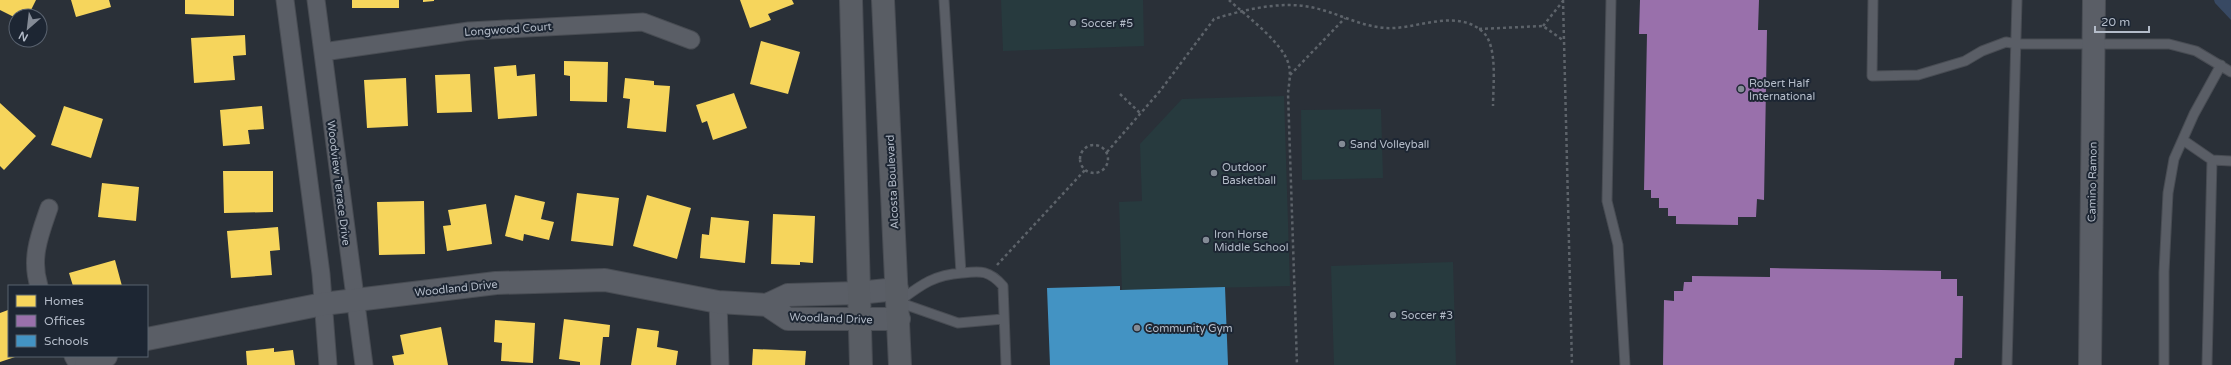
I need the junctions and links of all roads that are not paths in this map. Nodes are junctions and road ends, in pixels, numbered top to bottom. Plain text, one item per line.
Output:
1 (285, 0) edge
2 (316, 0) edge
3 (851, 0) edge
4 (883, 0) edge
5 (944, 0) edge
6 (1611, 0) edge
7 (1872, 0) edge
8 (2017, 0) edge
9 (2094, 0) edge
10 (692, 40) dead end
11 (2017, 44) junction
12 (2093, 44) junction
13 (323, 52) junction
14 (2221, 65) junction
15 (2231, 72) edge
16 (2183, 140) junction
17 (2212, 160) junction
18 (2231, 161) edge
19 (49, 208) dead end
20 (961, 273) junction
21 (39, 285) edge
22 (858, 293) junction
23 (356, 300) junction
24 (718, 302) junction
25 (898, 303) junction
26 (323, 304) junction
27 (767, 305) junction
28 (1003, 319) junction
29 (859, 320) junction
30 (148, 338) edge
31 (104, 357) edge
32 (86, 365) edge
33 (328, 365) edge
34 (364, 365) edge
35 (720, 365) edge
36 (861, 365) edge
37 (900, 365) edge
38 (1006, 365) edge
39 (1625, 365) edge
40 (2006, 365) edge
41 (2090, 365) edge
42 (2164, 365) edge
43 (2207, 365) edge

1 - 26 street
2 - 13 street, Woodview Terrace Drive
3 - 22 main road
4 - 25 main road, Alcosta Boulevard
5 - 20 lane
6 - 39 lane
7 - 11 lane
8 - 11 lane
9 - 12 street, Camino Ramon
10 - 13 street, Longwood Court
11 - 12 lane
11 - 40 lane
12 - 14 lane
12 - 41 street, Camino Ramon
13 - 23 street, Woodview Terrace Drive
14 - 15 lane
14 - 16 lane
16 - 17 lane
16 - 42 lane
17 - 18 lane
17 - 43 lane
19 - 21 street
20 - 25 lane
20 - 28 lane
22 - 25 street, Woodland Drive
22 - 27 street, Woodland Drive
22 - 29 main road
23 - 24 street, Woodland Drive
23 - 26 street, Woodland Drive
23 - 34 street, Woodview Terrace Drive
24 - 27 street, Woodland Drive
24 - 35 street
25 - 28 lane
25 - 29 street, Woodland Drive
25 - 37 main road, Alcosta Boulevard
26 - 30 street, Woodland Drive
26 - 33 street
27 - 29 street, Woodland Drive
28 - 38 lane
29 - 36 main road
31 - 32 street

